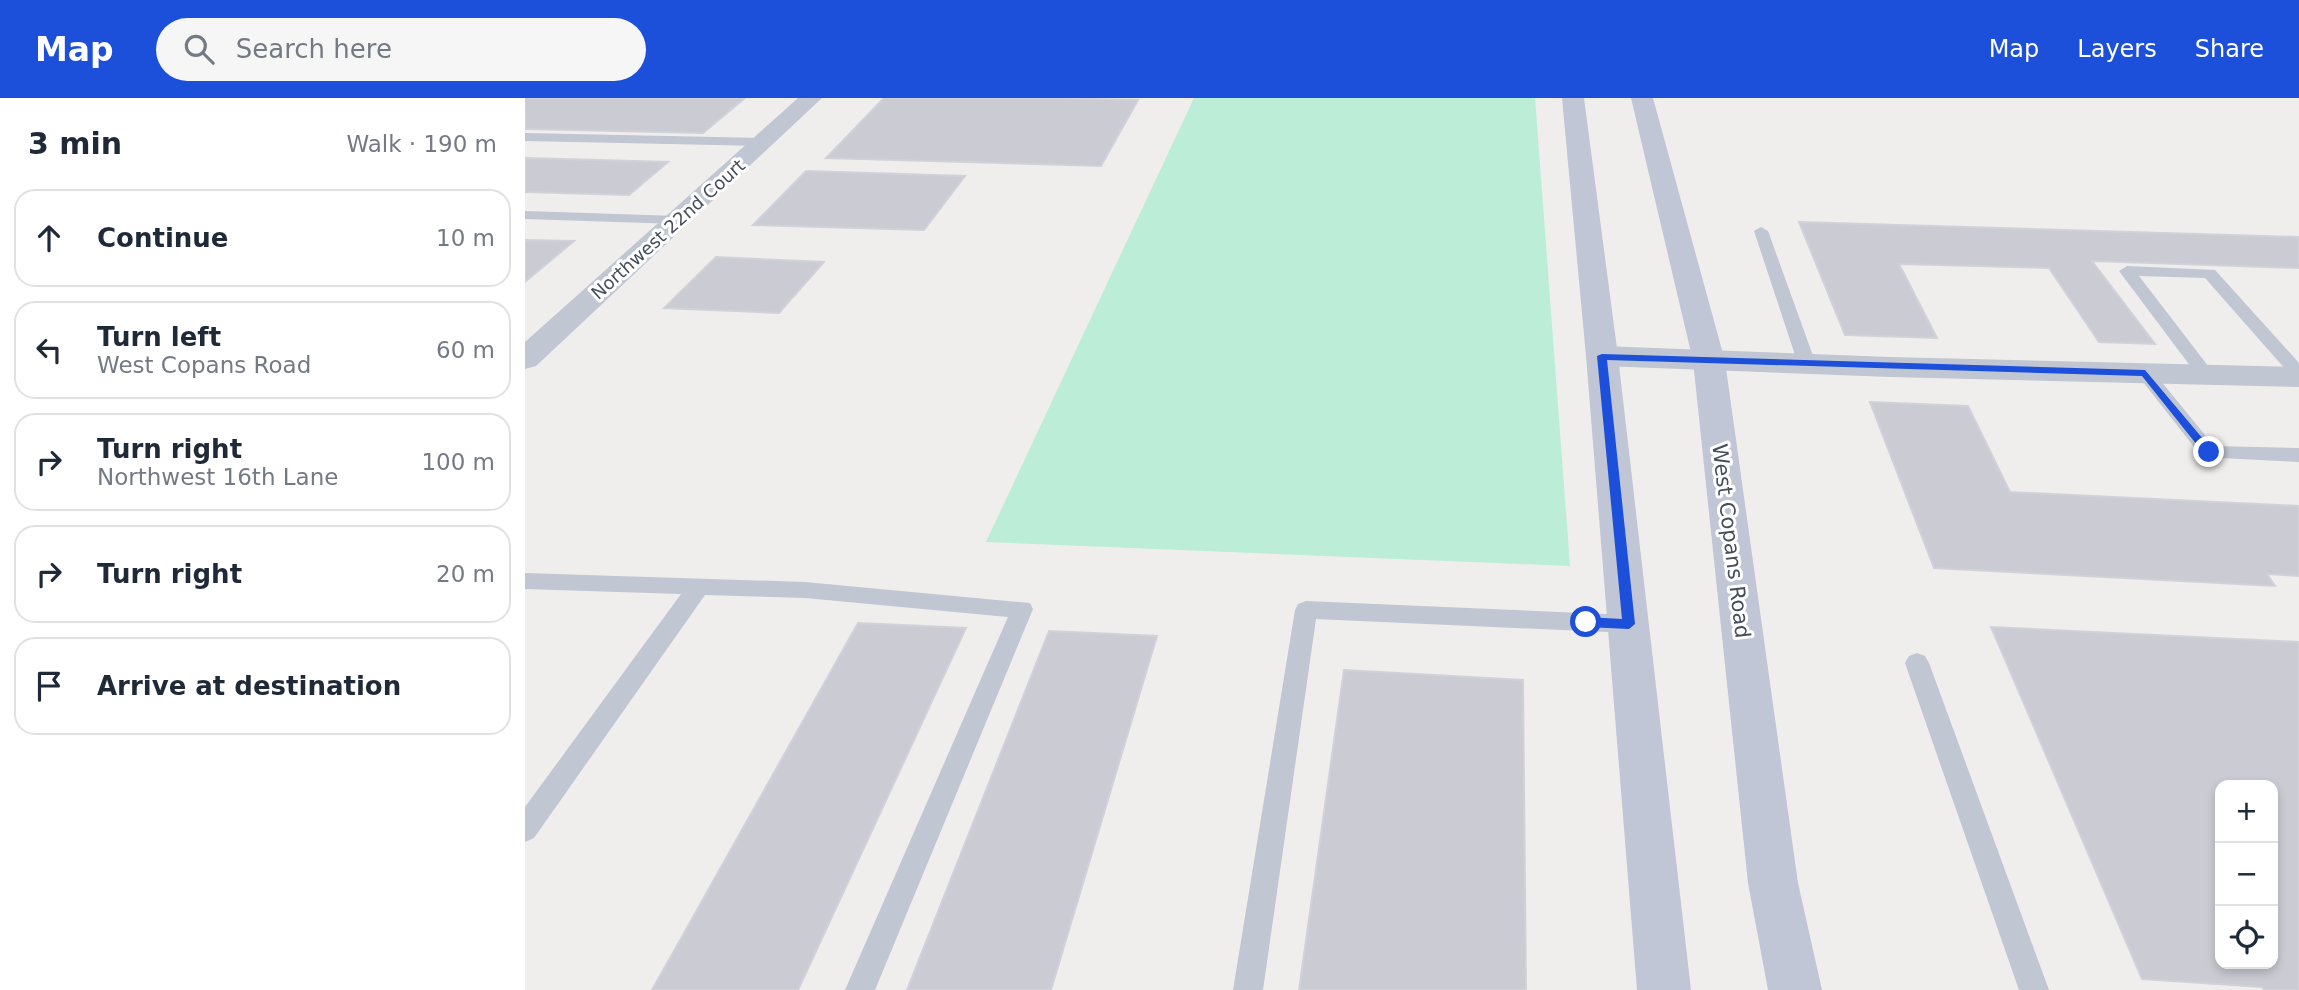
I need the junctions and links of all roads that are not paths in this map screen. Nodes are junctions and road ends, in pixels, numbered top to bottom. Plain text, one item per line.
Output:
1 (811, 98) edge
2 (1573, 98) edge
3 (1642, 98) edge
4 (525, 137) edge
5 (763, 142) junction
6 (525, 215) edge
7 (678, 220) junction
8 (1761, 231) dead end
9 (531, 348) edge
10 (1602, 356) junction
11 (1709, 361) junction
12 (1807, 365) junction
13 (2145, 373) junction
14 (2206, 375) junction
15 (2299, 375) edge
16 (2299, 455) edge
17 (525, 581) edge
18 (698, 588) junction
19 (1629, 624) junction
20 (1917, 663) dead end
21 (525, 829) edge
22 (860, 990) edge
23 (1248, 990) edge
24 (1664, 990) edge
25 (1795, 990) edge
26 (2034, 990) edge

1 - 5 street, Northwest 22nd Court
2 - 10 main road
3 - 11 main road, West Copans Road
4 - 5 lane
5 - 7 street, Northwest 22nd Court
6 - 7 lane
7 - 9 street, Northwest 22nd Court
8 - 12 lane
10 - 11 street
10 - 19 main road
11 - 12 street
11 - 25 main road, West Copans Road
12 - 13 street
13 - 14 street
13 - 16 lane
14 - 15 street
14 - 15 lane
17 - 18 lane
18 - 21 lane
18 - 22 lane
19 - 23 lane
19 - 24 main road
20 - 26 lane

